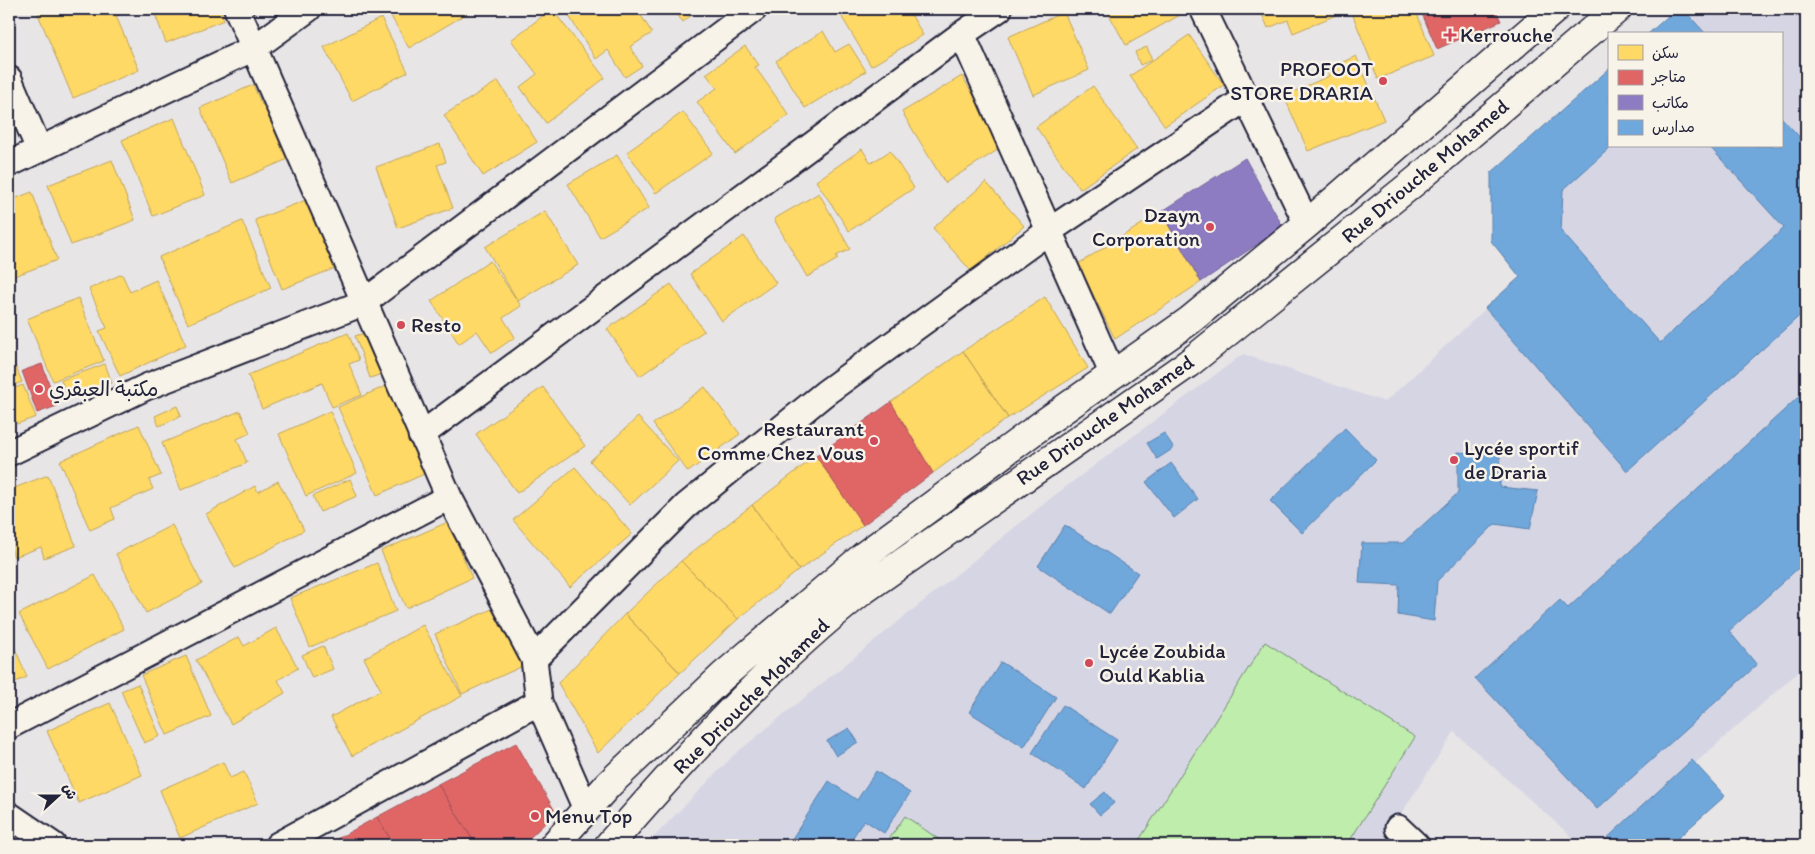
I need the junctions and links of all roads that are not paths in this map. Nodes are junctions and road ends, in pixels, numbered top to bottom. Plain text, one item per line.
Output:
1 (238, 9) edge
2 (308, 9) edge
3 (754, 9) edge
4 (999, 9) edge
5 (1203, 9) edge
6 (1555, 9) edge
7 (1617, 9) edge
8 (962, 34) junction
9 (254, 48) junction
10 (9, 79) edge
11 (1245, 99) junction
12 (39, 149) junction
13 (9, 164) edge
14 (1307, 224) junction
15 (1049, 231) junction
16 (363, 303) junction
17 (1113, 375) junction
18 (422, 435) junction
19 (9, 453) edge
20 (448, 497) junction
21 (534, 659) junction
22 (539, 702) junction
23 (9, 726) edge
24 (586, 807) junction
25 (9, 815) edge
26 (1398, 828) dead end
27 (53, 845) edge
28 (278, 845) edge
29 (554, 845) edge
30 (609, 845) edge
31 (1416, 845) edge

1 - 9 street
2 - 9 street
3 - 16 street
4 - 8 street
5 - 11 street
6 - 14 main road, Rue Driouche Mohamed
7 - 30 main road, Rue Driouche Mohamed
8 - 15 street
8 - 18 street
9 - 12 street
9 - 16 street
10 - 12 street
11 - 14 street
11 - 15 street
12 - 13 street
14 - 17 main road, Rue Driouche Mohamed
15 - 17 street
15 - 21 street
16 - 18 street
16 - 19 street
17 - 24 main road, Rue Driouche Mohamed
18 - 20 street
20 - 21 street
20 - 23 street
21 - 22 street
22 - 24 street
22 - 28 street
24 - 29 main road, Rue Driouche Mohamed
25 - 27 street
26 - 31 street

